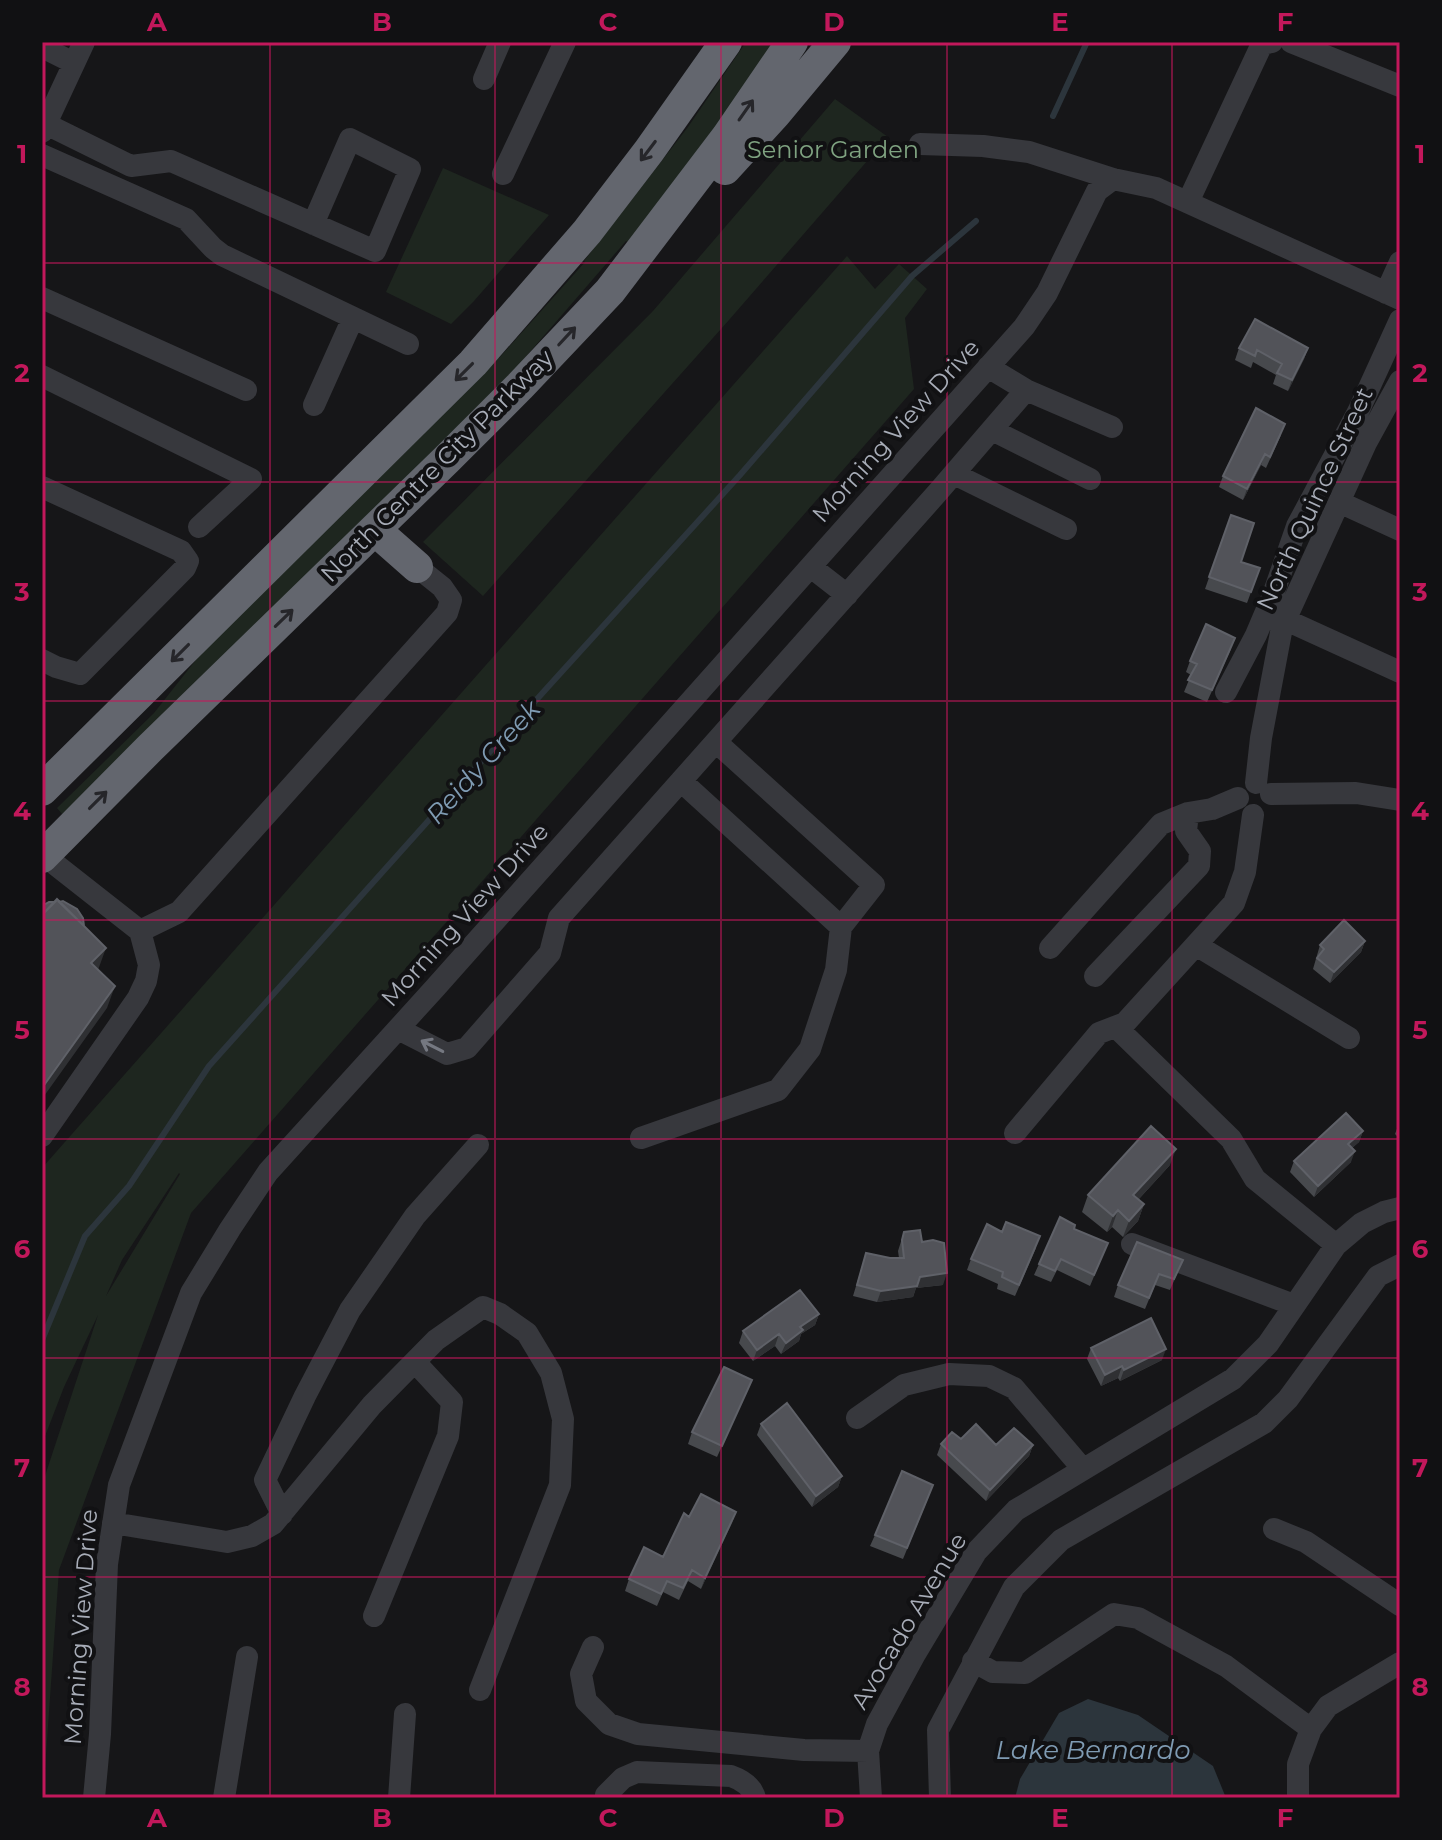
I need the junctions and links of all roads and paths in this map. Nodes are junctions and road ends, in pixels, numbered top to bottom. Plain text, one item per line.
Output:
1 (84, 42) edge
2 (500, 42) edge
3 (565, 42) edge
4 (726, 42) edge
5 (792, 42) edge
6 (835, 42) edge
7 (1272, 42) edge
8 (1291, 42) edge
9 (42, 47) edge
10 (74, 63) junction
11 (484, 79) dead end
12 (1400, 86) edge
13 (44, 128) edge
14 (920, 144) dead end
15 (42, 155) edge
16 (503, 174) dead end
17 (1113, 179) junction
18 (1188, 202) junction
19 (313, 224) junction
20 (1400, 262) edge
21 (610, 291) junction
22 (1393, 296) edge
23 (42, 298) edge
24 (353, 318) junction
25 (1400, 320) edge
26 (408, 344) dead end
27 (988, 367) junction
28 (42, 376) edge
29 (1400, 381) edge
30 (246, 390) dead end
31 (1026, 390) junction
32 (314, 405) dead end
33 (1112, 427) dead end
34 (992, 430) junction
35 (954, 474) junction
36 (1090, 479) dead end
37 (42, 487) edge
38 (1339, 502) junction
39 (199, 527) dead end
40 (1066, 529) dead end
41 (375, 530) junction
42 (1400, 530) edge
43 (417, 567) joint
44 (811, 567) junction
45 (847, 595) junction
46 (1286, 620) junction
47 (42, 660) edge
48 (1400, 672) edge
49 (1226, 692) dead end
50 (716, 742) junction
51 (681, 781) junction
52 (1264, 788) junction
53 (42, 790) edge
54 (1238, 798) junction
55 (1400, 800) edge
56 (1188, 813) junction
57 (1253, 815) junction
58 (42, 856) edge
59 (841, 927) junction
60 (140, 931) junction
61 (1196, 945) junction
62 (1050, 948) dead end
63 (1095, 976) dead end
64 (1116, 1027) junction
65 (398, 1029) junction
66 (1349, 1038) dead end
67 (1015, 1133) dead end
68 (42, 1136) edge
69 (641, 1138) dead end
70 (478, 1145) dead end
71 (1400, 1208) edge
72 (1132, 1244) edge
73 (1336, 1245) junction
74 (1400, 1265) edge
75 (1294, 1305) junction
76 (415, 1362) junction
77 (857, 1418) dead end
78 (1082, 1468) junction
79 (282, 1514) junction
80 (113, 1523) junction
81 (1274, 1529) dead end
82 (1400, 1605) edge
83 (374, 1616) dead end
84 (593, 1647) dead end
85 (247, 1657) dead end
86 (973, 1661) junction
87 (1400, 1663) edge
88 (480, 1690) dead end
89 (405, 1714) dead end
90 (1311, 1729) junction
91 (868, 1751) junction
92 (1297, 1797) edge
93 (94, 1798) edge
94 (224, 1798) edge
95 (399, 1798) edge
96 (606, 1798) edge
97 (755, 1798) edge
98 (871, 1798) edge
99 (940, 1798) edge

1 - 10 street
2 - 11 street
3 - 16 street
4 -> 53 highway, North Centre City Parkway
21 -> 5 highway, North Centre City Parkway
6 - 21 highway
7 - 18 street
8 - 12 street
9 - 10 street
10 - 13 street
13 - 19 street
14 - 17 street
15 - 24 street
17 - 18 street
17 - 27 street, Morning View Drive
18 - 22 street
19 - 19 street
20 - 22 street
41 -> 21 highway, North Centre City Parkway
23 - 30 street
24 - 26 street
24 - 32 street
25 - 49 street
27 - 31 street
27 - 44 street, Morning View Drive
28 - 39 street
29 - 38 street, North Quince Street
31 - 33 street
31 - 34 street
34 - 35 street
34 - 36 street
35 - 40 street
35 - 45 street
37 - 47 street
38 - 42 street
38 - 46 street, North Quince Street
41 - 43 highway
58 -> 41 highway, North Centre City Parkway
43 - 60 street
44 - 45 street
44 - 65 street, Morning View Drive
45 - 50 street
46 - 48 street
46 - 52 street, North Quince Street
50 - 51 street
50 - 59 street
51 - 59 street
51 -> 65 street
52 - 54 street
52 - 55 street
52 - 57 street
54 - 56 street
54 - 57 street
56 - 62 street
56 - 63 street
57 - 61 street
58 - 60 street
59 - 69 street
60 - 68 street
61 - 64 street
61 - 66 street
64 - 67 street
64 - 73 street
65 - 80 street, Morning View Drive
70 - 79 street
71 - 73 street, Avocado Avenue
72 - 75 street
73 - 75 street, Avocado Avenue
74 - 86 street
75 - 78 street, Avocado Avenue
76 - 79 street
76 - 83 street
76 - 88 street
77 - 78 street
78 - 91 street, Avocado Avenue
79 - 80 street
80 - 93 street, Morning View Drive
81 - 82 street
84 - 91 street
85 - 94 street
86 - 90 street
86 - 99 street
87 - 90 street
89 - 95 street
90 - 92 street
91 - 98 street, Avocado Avenue
96 - 97 street

